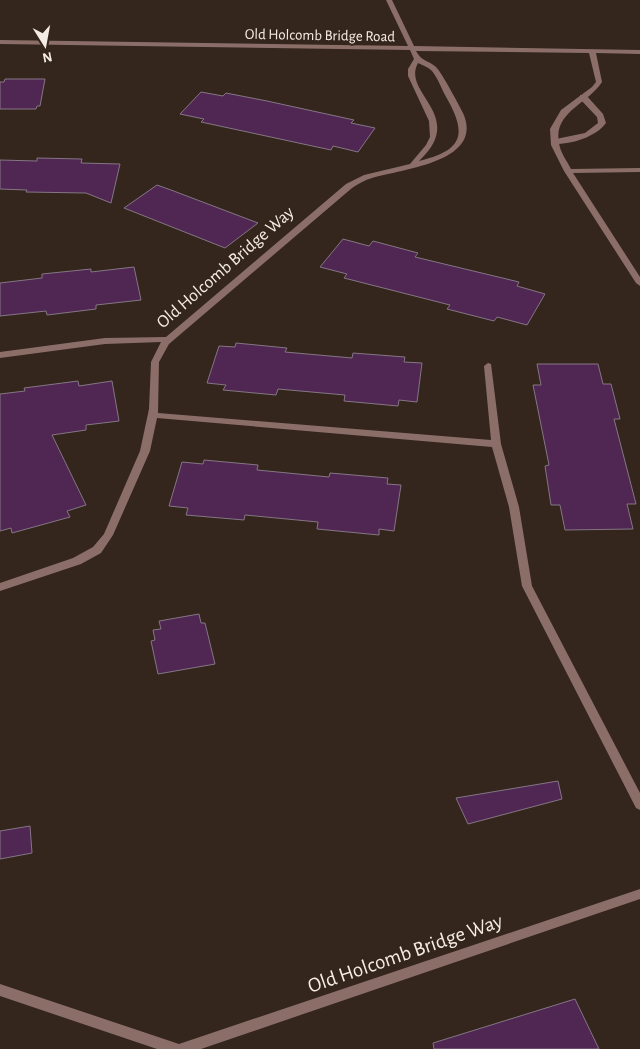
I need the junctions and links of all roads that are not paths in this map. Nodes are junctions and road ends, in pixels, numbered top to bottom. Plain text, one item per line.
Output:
1 (389, 0) edge
2 (0, 42) edge
3 (413, 49) junction
4 (592, 51) junction
5 (640, 52) edge
6 (417, 59) junction
7 (583, 97) junction
8 (554, 142) junction
9 (410, 165) junction
10 (640, 170) edge
11 (568, 172) junction
12 (640, 283) edge
13 (168, 340) junction
14 (0, 355) edge
15 (488, 366) dead end
16 (152, 415) junction
17 (496, 444) junction
18 (0, 587) edge
19 (640, 805) edge
20 (640, 894) edge
21 (0, 990) edge
22 (176, 1049) edge
23 (182, 1049) edge

1 - 3 street, Old Holcomb Bridge Way
2 - 3 street, Old Holcomb Bridge Road
3 - 4 street, Old Holcomb Bridge Road
3 - 6 street, Old Holcomb Bridge Way
4 - 5 street, Old Holcomb Bridge Road
4 - 7 street
6 - 9 street, Old Holcomb Bridge Way
6 - 9 street, Old Holcomb Bridge Way
7 - 8 street
7 - 8 street
8 - 11 street
9 - 13 street, Old Holcomb Bridge Way
10 - 11 street
11 - 12 street
13 - 14 street
13 - 16 street, Old Holcomb Bridge Way
15 - 17 street
16 - 17 street
16 - 18 street, Old Holcomb Bridge Way
17 - 19 street
20 - 23 street, Old Holcomb Bridge Way
21 - 22 street

